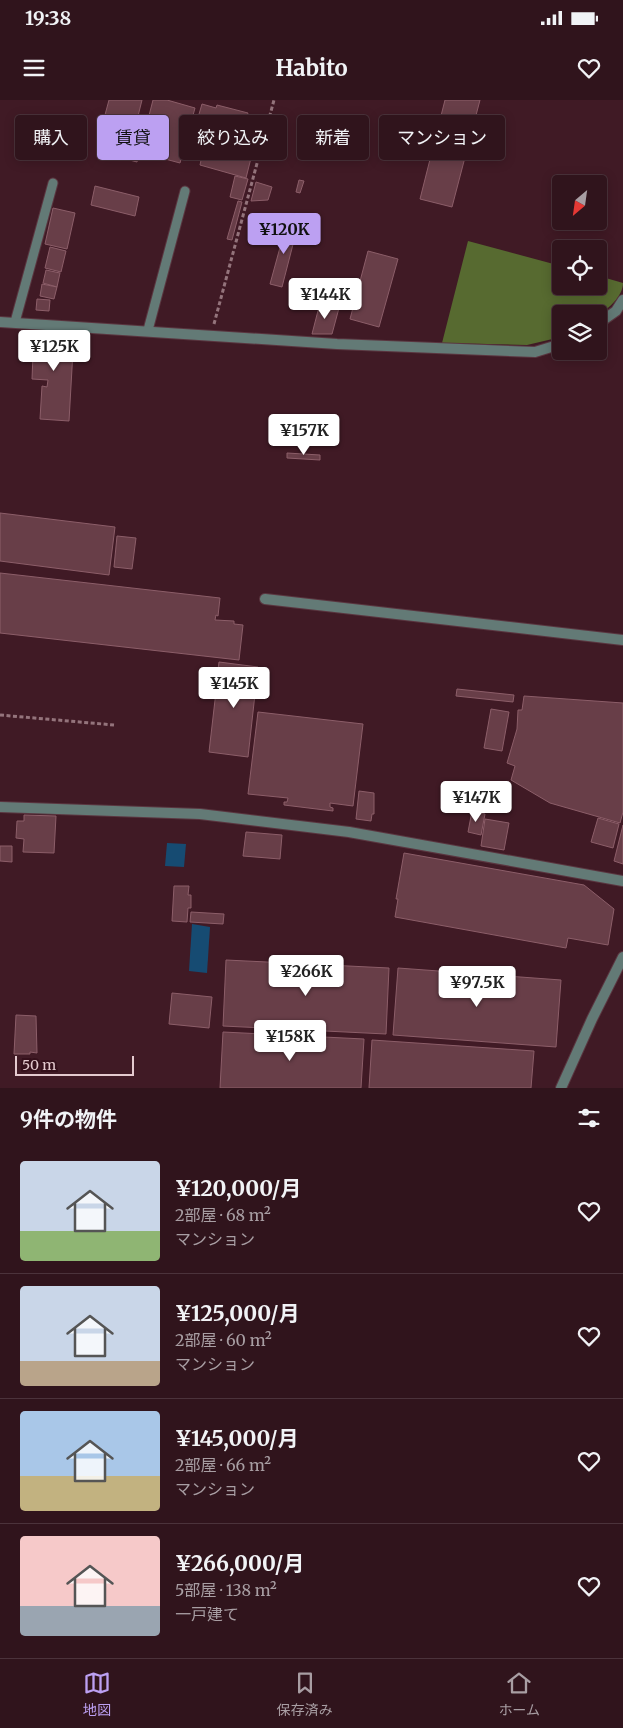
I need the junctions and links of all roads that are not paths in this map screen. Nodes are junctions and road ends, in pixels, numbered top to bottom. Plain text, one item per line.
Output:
1 (53, 183) dead end
2 (185, 191) dead end
3 (623, 300) edge
4 (607, 318) edge
5 (0, 322) edge
6 (15, 322) junction
7 (148, 330) junction
8 (552, 347) edge
9 (265, 599) dead end
10 (623, 640) edge
11 (0, 807) edge
12 (623, 881) edge
13 (623, 957) edge
14 (561, 1088) edge

1 - 6 lane
2 - 7 lane
3 - 4 street
5 - 6 street
6 - 7 street
7 - 8 street
9 - 10 street
11 - 12 street
13 - 14 street

